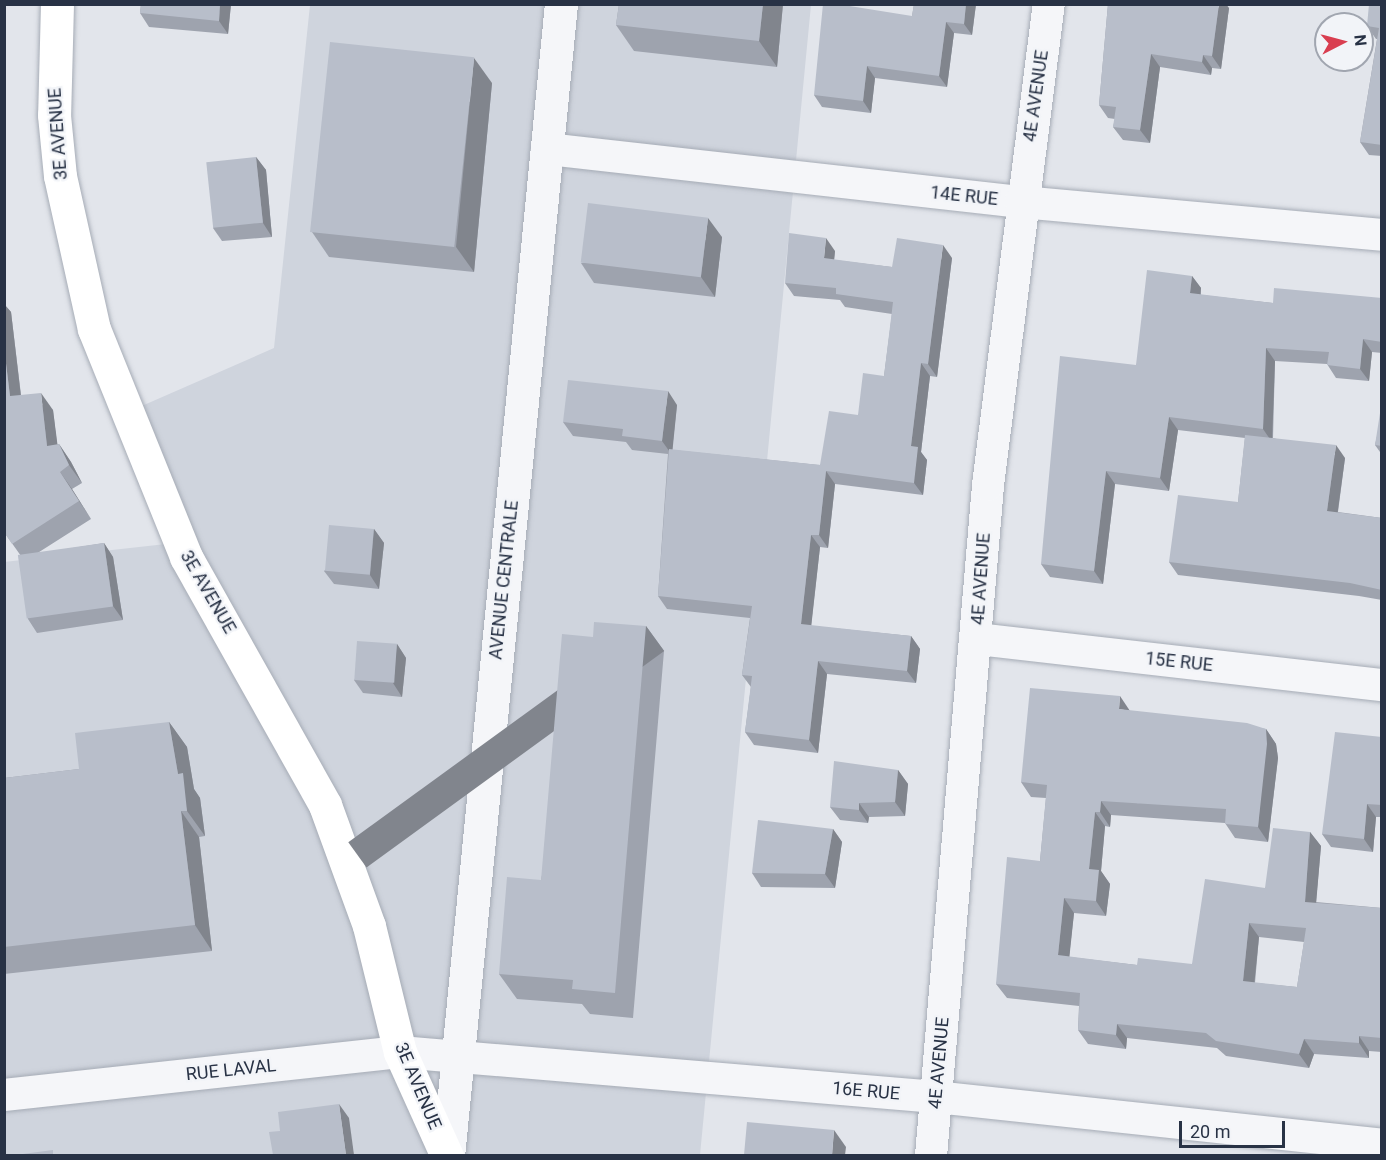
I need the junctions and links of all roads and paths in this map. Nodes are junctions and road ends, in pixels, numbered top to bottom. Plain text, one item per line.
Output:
1 (57, 4) edge
2 (561, 4) edge
3 (1049, 4) edge
4 (547, 148) junction
5 (1021, 202) junction
6 (1382, 235) edge
7 (976, 639) junction
8 (1382, 685) edge
9 (400, 1052) junction
10 (458, 1054) junction
11 (4, 1095) edge
12 (936, 1097) junction
13 (1382, 1145) edge
14 (447, 1155) edge
15 (931, 1155) edge

1 - 9 main road, 3E AVENUE
2 - 4 street, AVENUE CENTRALE
3 - 5 street, 4E AVENUE
4 - 5 street, 14E RUE
4 - 10 street, AVENUE CENTRALE
5 - 6 street, 14E RUE
5 - 7 street, 4E AVENUE
7 - 8 street, 15E RUE
7 - 12 street, 4E AVENUE
9 - 10 street, RUE LAVAL
9 - 11 street, RUE LAVAL
9 - 14 main road, 3E AVENUE
10 - 12 street, 16E RUE
10 - 14 street, AVENUE CENTRALE
12 - 13 street, 16E RUE
12 - 15 street, 4E AVENUE

